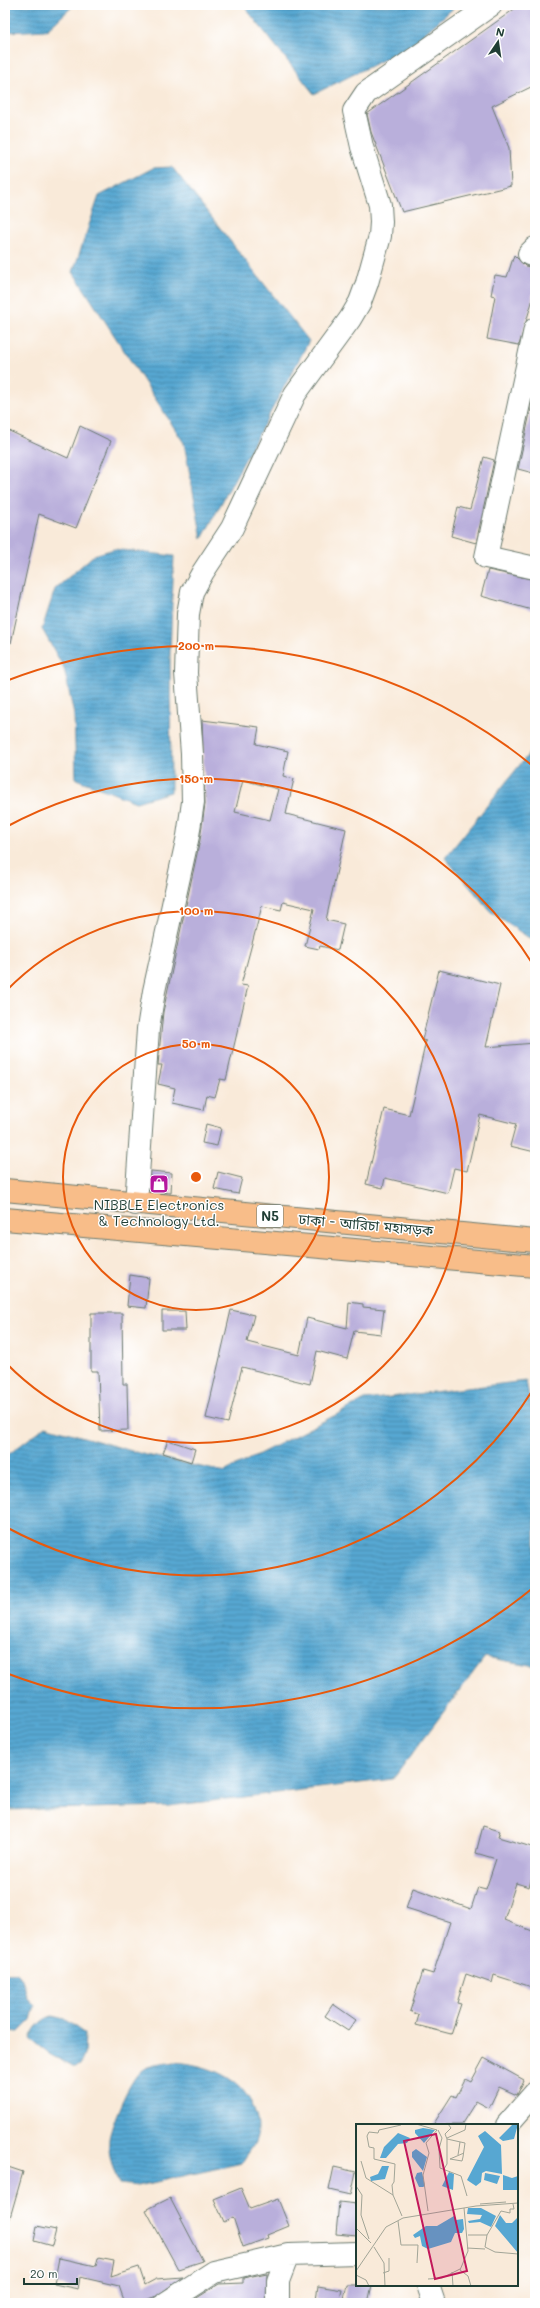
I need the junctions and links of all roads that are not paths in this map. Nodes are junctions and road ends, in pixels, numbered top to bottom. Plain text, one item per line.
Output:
1 (491, 5) edge
2 (535, 248) edge
3 (535, 256) edge
4 (535, 330) edge
5 (535, 568) edge
6 (5, 1190) edge
7 (136, 1204) junction
8 (5, 1219) edge
9 (535, 1241) edge
10 (535, 1266) edge
11 (535, 2092) edge
12 (508, 2124) edge
13 (356, 2253) edge
14 (288, 2255) junction
15 (428, 2286) edge
16 (166, 2303) edge
17 (278, 2303) edge
18 (434, 2303) edge

1 - 7 street
2 - 3 street
4 - 5 street
6 - 7 highway, ঢাকা - আরিচা মহাসড়ক / N5
7 - 9 highway, ঢাকা - আরিচা মহাসড়ক / N5
8 - 10 highway, N5
11 - 12 street
13 - 14 street
14 - 16 street
14 - 17 street
15 - 18 street

